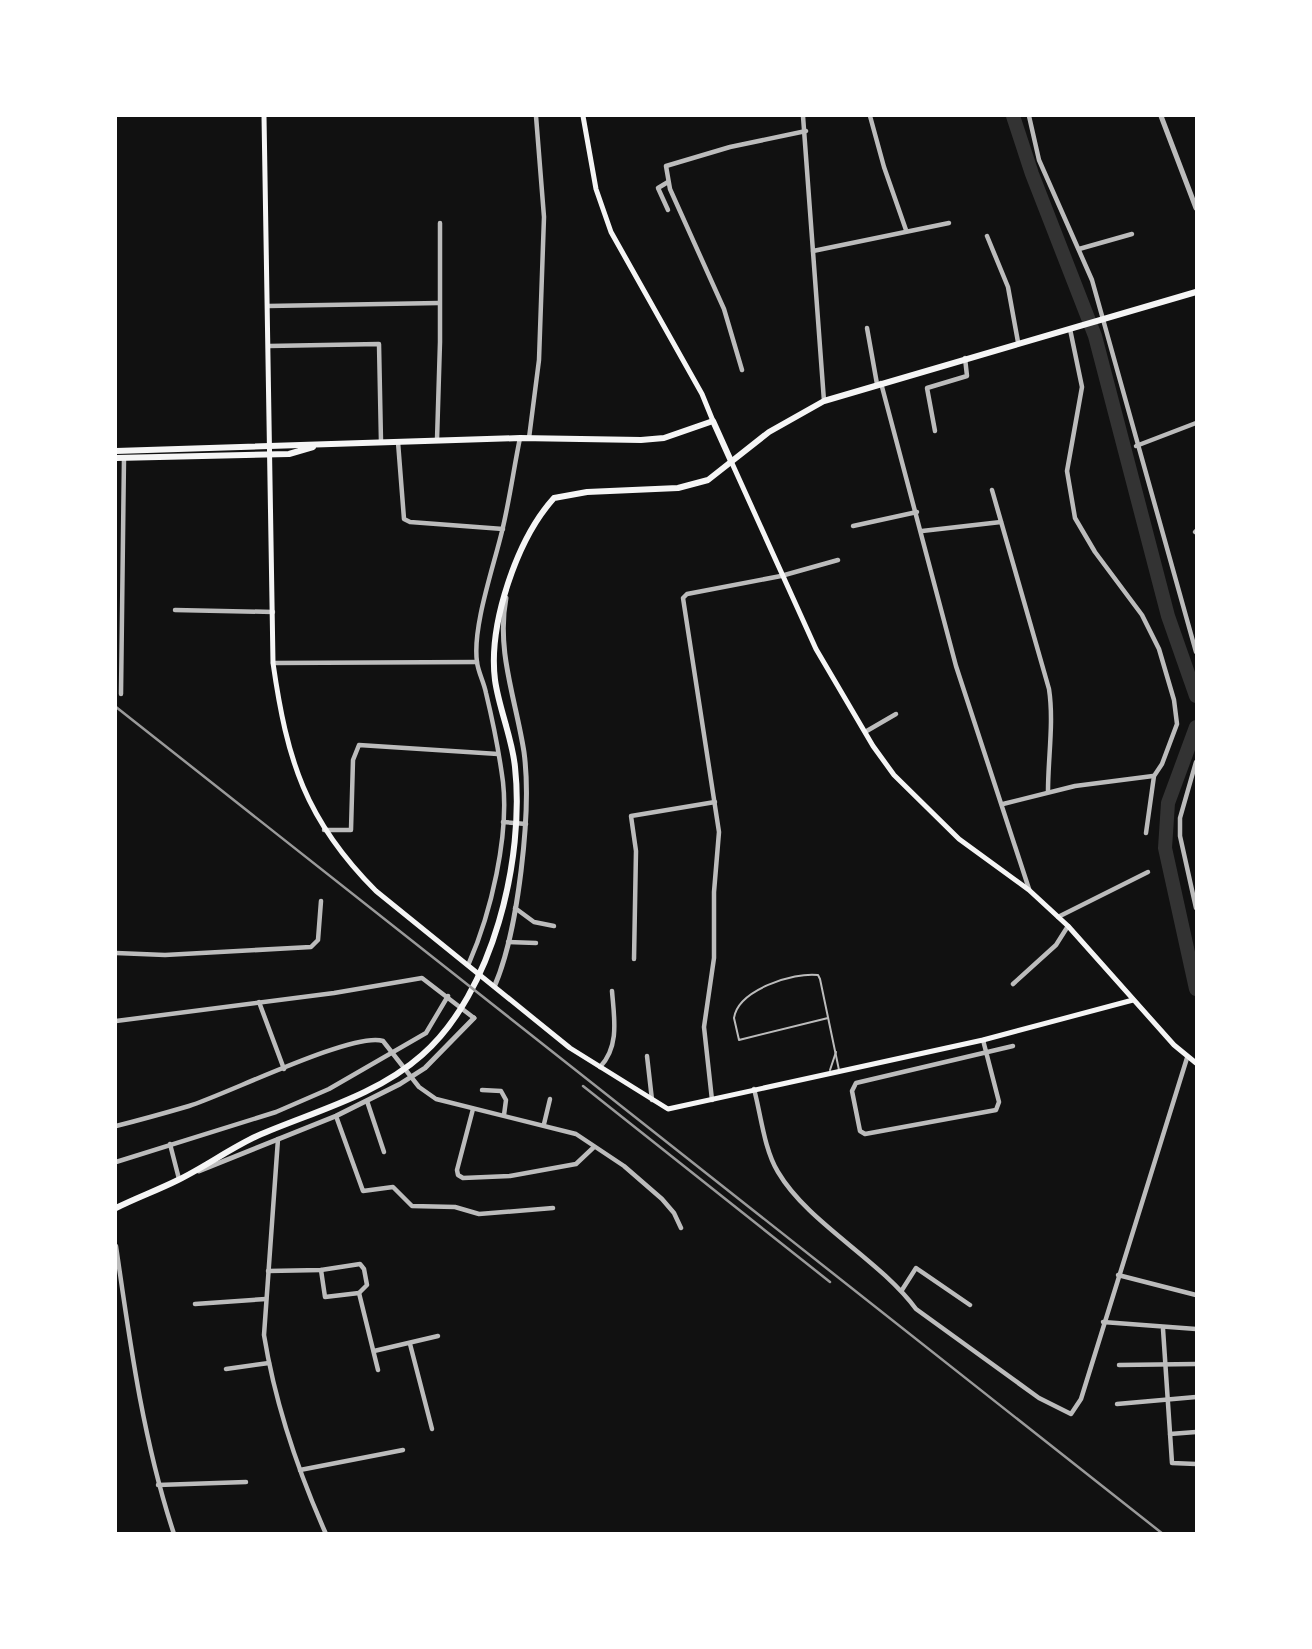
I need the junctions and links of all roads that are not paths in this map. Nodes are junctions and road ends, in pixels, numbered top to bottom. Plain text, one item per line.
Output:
1 (264, 116) edge
2 (537, 116) edge
3 (583, 116) edge
4 (803, 116) edge
5 (870, 116) edge
6 (1029, 116) edge
7 (1161, 116) edge
8 (806, 131) junction
9 (665, 183) junction
10 (1196, 208) edge
11 (668, 210) dead end
12 (440, 223) dead end
13 (948, 223) dead end
14 (906, 230) junction
15 (1132, 234) dead end
16 (987, 236) dead end
17 (1079, 249) junction
18 (813, 251) junction
19 (1196, 292) edge
20 (439, 303) junction
21 (268, 306) junction
22 (1098, 321) junction
23 (866, 328) dead end
24 (1073, 328) junction
25 (1018, 342) junction
26 (269, 346) junction
27 (965, 358) junction
28 (742, 370) dead end
29 (879, 383) junction
30 (824, 401) junction
31 (713, 421) junction
32 (1196, 423) edge
33 (936, 431) dead end
34 (520, 438) junction
35 (529, 438) junction
36 (437, 440) junction
37 (381, 442) junction
38 (398, 442) junction
39 (271, 446) junction
40 (314, 446) junction
41 (1136, 446) junction
42 (116, 451) edge
43 (272, 454) junction
44 (124, 457) junction
45 (116, 458) edge
46 (731, 461) junction
47 (992, 490) dead end
48 (917, 512) junction
49 (1002, 522) junction
50 (853, 526) dead end
51 (503, 529) junction
52 (922, 531) junction
53 (838, 560) dead end
54 (780, 576) junction
55 (509, 585) junction
56 (175, 610) dead end
57 (274, 612) junction
58 (1196, 652) edge
59 (477, 662) junction
60 (274, 663) junction
61 (121, 694) dead end
62 (896, 714) dead end
63 (865, 732) junction
64 (498, 754) junction
65 (1196, 762) edge
66 (1154, 776) junction
67 (1196, 781) edge
68 (1189, 783) junction
69 (1048, 791) junction
70 (715, 802) junction
71 (1003, 804) junction
72 (505, 822) junction
73 (526, 824) junction
74 (324, 830) junction
75 (1146, 833) dead end
76 (1148, 872) dead end
77 (1029, 890) junction
78 (321, 901) dead end
79 (514, 908) junction
80 (1196, 908) edge
81 (1058, 917) junction
82 (554, 926) dead end
83 (1068, 926) junction
84 (508, 942) junction
85 (536, 943) dead end
86 (116, 953) edge
87 (634, 960) dead end
88 (470, 965) junction
89 (1013, 984) dead end
90 (495, 985) junction
91 (612, 991) dead end
92 (449, 998) junction
93 (1133, 1000) junction
94 (259, 1002) junction
95 (474, 1018) joint
96 (828, 1018) junction
97 (116, 1021) edge
98 (983, 1040) junction
99 (1013, 1046) dead end
100 (836, 1051) junction
101 (986, 1052) junction
102 (393, 1054) junction
103 (647, 1056) dead end
104 (1187, 1058) junction
105 (1196, 1063) edge
106 (600, 1068) junction
107 (284, 1069) junction
108 (839, 1070) junction
109 (830, 1072) junction
110 (408, 1075) junction
111 (754, 1089) junction
112 (482, 1090) dead end
113 (550, 1099) dead end
114 (712, 1100) junction
115 (367, 1101) junction
116 (652, 1102) junction
117 (473, 1109) junction
118 (504, 1115) junction
119 (335, 1116) junction
120 (544, 1124) junction
121 (116, 1126) edge
122 (278, 1139) junction
123 (171, 1147) junction
124 (594, 1147) junction
125 (384, 1152) dead end
126 (116, 1162) edge
127 (179, 1177) junction
128 (116, 1208) edge
129 (553, 1208) dead end
130 (681, 1228) dead end
131 (116, 1246) edge
132 (321, 1270) junction
133 (268, 1271) junction
134 (1118, 1275) junction
135 (902, 1290) junction
136 (359, 1293) junction
137 (1196, 1294) edge
138 (266, 1299) junction
139 (195, 1304) dead end
140 (971, 1305) dead end
141 (1103, 1322) junction
142 (1163, 1329) junction
143 (1196, 1329) edge
144 (438, 1336) dead end
145 (410, 1344) junction
146 (374, 1351) junction
147 (269, 1363) junction
148 (1196, 1364) edge
149 (1119, 1365) dead end
150 (1165, 1365) junction
151 (226, 1369) dead end
152 (378, 1370) dead end
153 (1196, 1397) edge
154 (1167, 1399) junction
155 (1116, 1404) dead end
156 (432, 1429) dead end
157 (1196, 1432) edge
158 (1170, 1434) junction
159 (403, 1450) dead end
160 (1196, 1464) edge
161 (300, 1469) junction
162 (246, 1482) dead end
163 (158, 1485) junction
164 (174, 1534) edge
165 (326, 1534) edge

1 - 21 main road
2 - 35 street
3 - 31 main road
4 - 8 street
5 - 14 street
6 - 17 street
7 - 10 street
8 - 9 street
8 - 18 street
9 - 11 street
9 - 28 street
12 - 20 street
13 - 14 street
14 - 18 street
15 - 17 street
16 - 25 street
17 - 22 street
18 - 30 street
19 - 22 main road
20 - 21 street
20 - 36 street
21 - 26 main road
22 - 24 main road
22 - 41 street
23 - 29 street
24 - 25 main road
24 - 66 street
25 - 27 main road
26 - 37 street
26 - 39 main road
27 - 29 main road
27 - 33 street
29 - 30 main road
29 - 48 street
30 - 46 main road
31 - 35 main road
31 - 46 main road
32 - 41 street
34 - 35 main road
34 - 36 main road
34 - 51 street
36 - 38 main road
37 - 38 main road
37 - 40 main road
38 - 51 street
39 - 40 main road
39 - 42 main road
39 - 43 main road
40 - 43 main road
41 - 58 street
43 - 44 main road
43 - 57 main road
44 - 45 main road
44 - 61 street
46 - 54 main road
46 - 55 main road
47 - 49 street
48 - 50 street
48 - 52 street
49 - 52 street
49 - 69 street
51 - 59 street
52 - 71 street
53 - 54 street
54 - 63 main road
54 - 70 street
55 - 73 street
55 - 127 main road
56 - 57 street
57 - 60 main road
59 - 60 street
59 - 64 street
60 - 74 main road
62 - 63 street
63 - 77 main road
64 - 72 street
64 - 74 street
65 - 68 street
66 - 69 street
66 - 75 street
67 - 68 street
68 - 80 street
69 - 71 street
70 - 87 street
70 - 114 street
71 - 77 street
72 - 73 street
72 - 88 street
73 - 79 street
74 - 88 main road
76 - 81 street
77 - 81 main road
78 - 86 street
79 - 82 street
79 - 84 street
81 - 83 main road
83 - 89 street
83 - 93 main road
84 - 85 street
84 - 90 street
88 - 90 main road
90 - 106 main road
91 - 106 street
92 - 94 street
92 - 95 street
92 - 102 street
93 - 98 main road
93 - 104 main road
94 - 97 street
94 - 107 street
95 - 110 street
96 - 96 lane
96 - 100 lane
98 - 101 street
98 - 108 main road
99 - 101 street
100 - 108 lane
100 - 109 lane
101 - 101 street
102 - 107 street
102 - 110 street
102 - 123 street
103 - 116 street
104 - 105 main road
104 - 134 street
106 - 116 main road
107 - 121 street
108 - 109 main road
109 - 111 main road
110 - 115 street
110 - 117 street
111 - 114 main road
111 - 135 street
112 - 118 street
113 - 120 street
114 - 116 main road
115 - 119 street
115 - 125 street
117 - 118 street
117 - 124 street
118 - 120 street
119 - 122 street
119 - 129 street
120 - 124 street
122 - 127 street
122 - 133 street
123 - 126 street
123 - 127 street
124 - 130 street
127 - 128 main road
131 - 163 street
132 - 133 street
132 - 136 street
132 - 136 street
133 - 138 street
134 - 137 street
134 - 141 street
135 - 140 street
135 - 141 street
136 - 146 street
138 - 139 street
138 - 147 street
141 - 142 street
142 - 143 street
142 - 150 street
144 - 145 street
145 - 146 street
145 - 156 street
146 - 152 street
147 - 151 street
147 - 161 street
148 - 150 street
149 - 150 street
150 - 154 street
153 - 154 street
154 - 155 street
154 - 158 street
157 - 158 street
158 - 160 street
159 - 161 street
161 - 165 street
162 - 163 street
163 - 164 street

